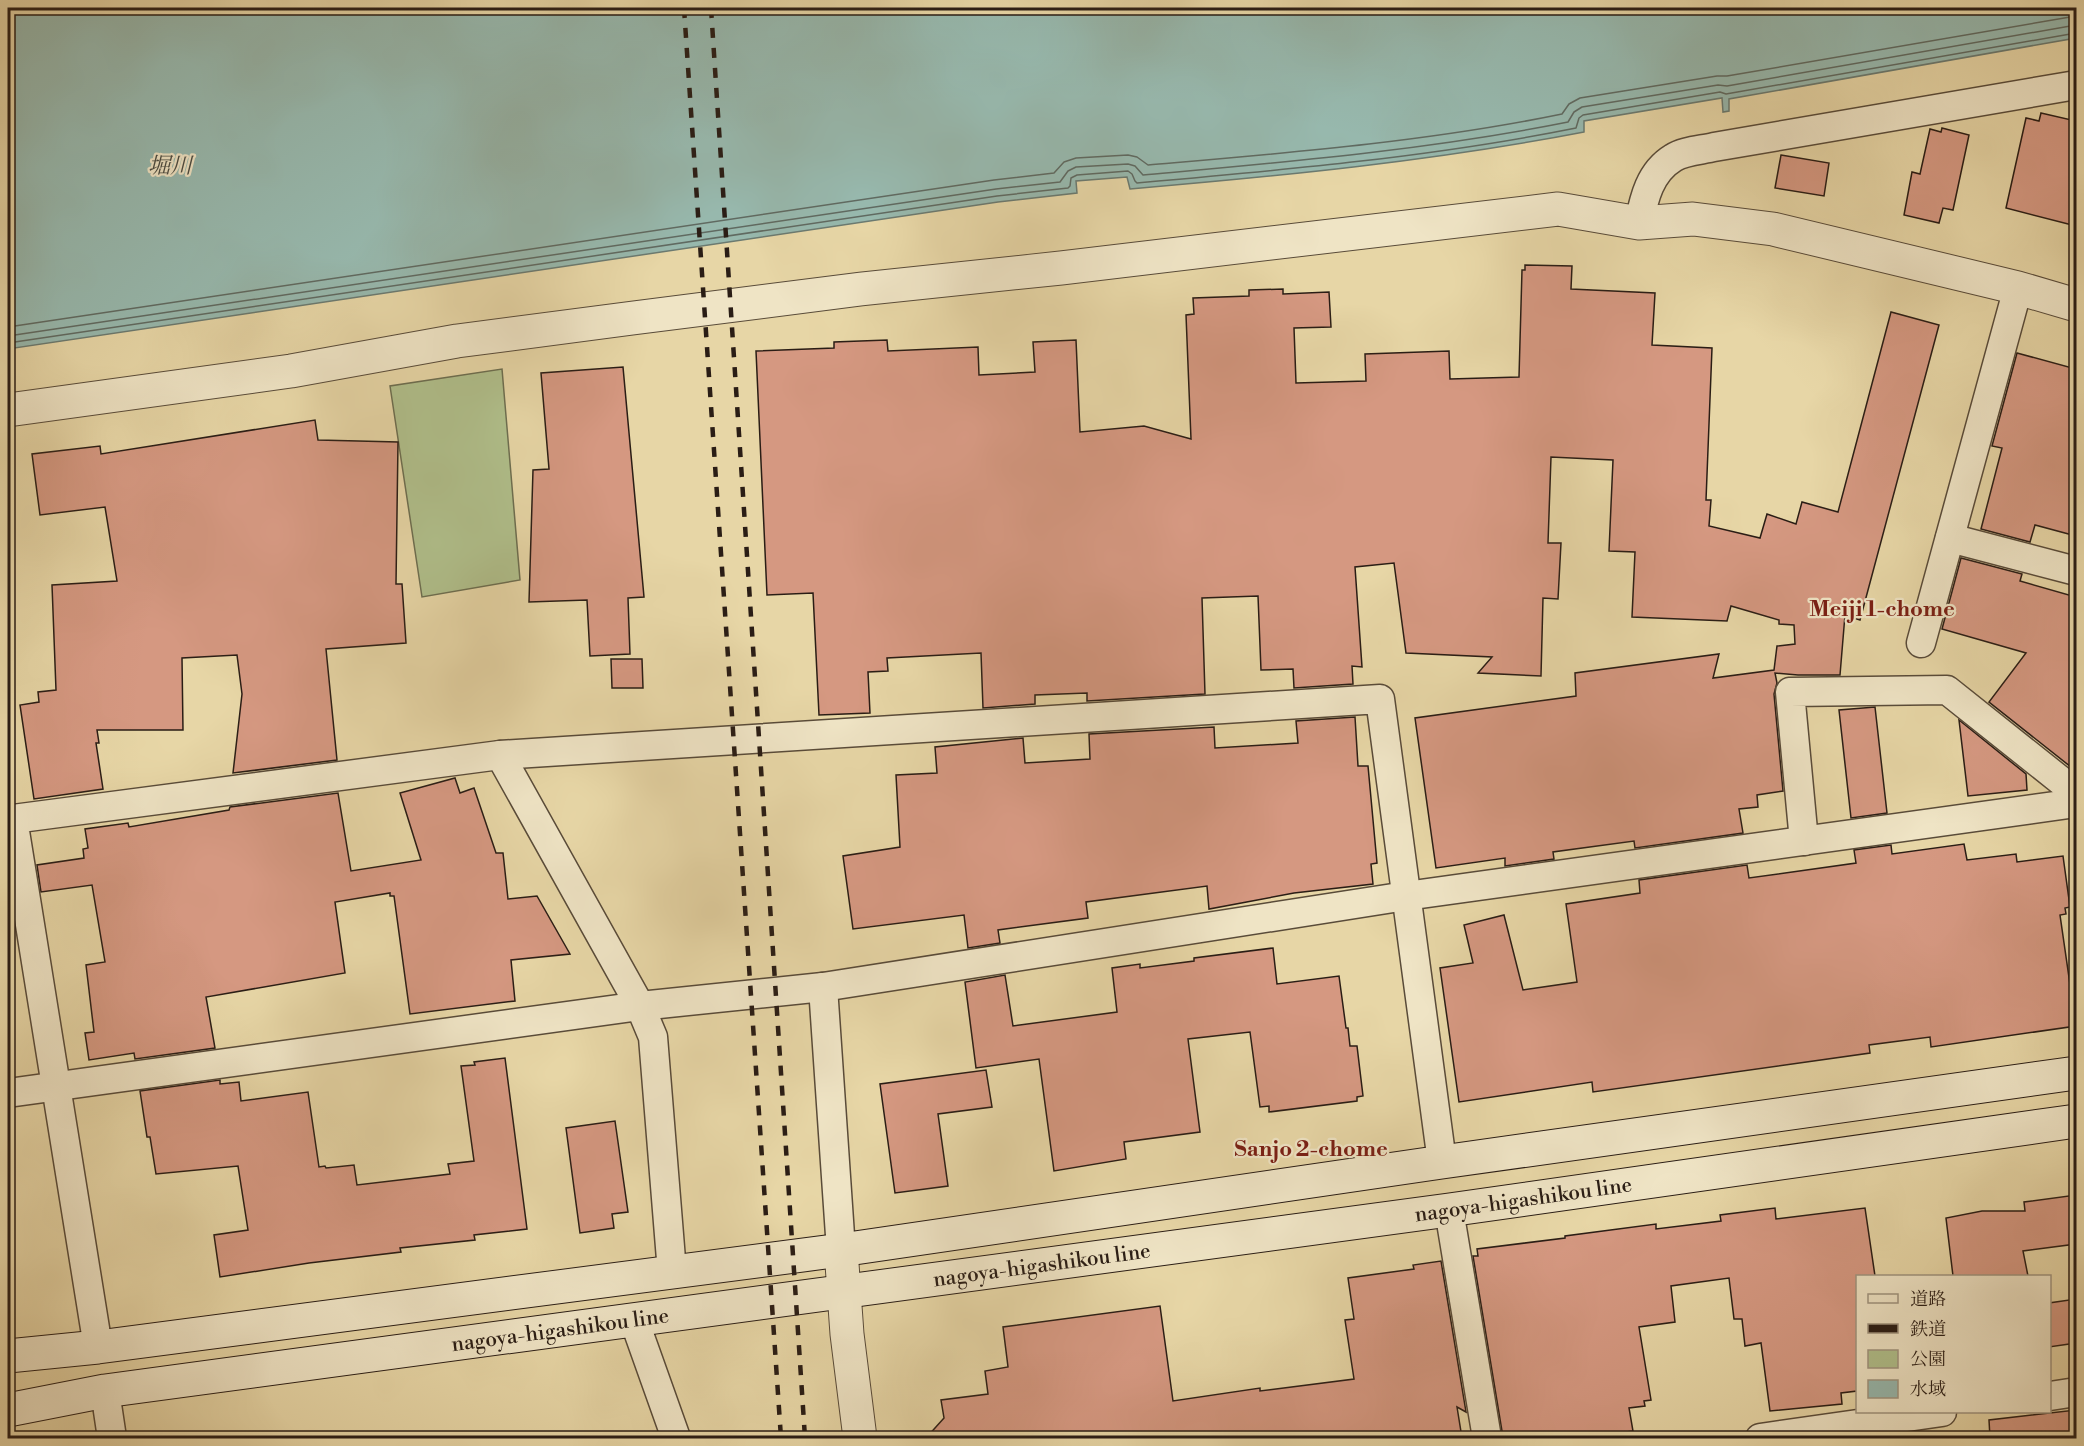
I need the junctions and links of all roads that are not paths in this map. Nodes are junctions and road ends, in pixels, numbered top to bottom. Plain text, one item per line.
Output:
1 (2076, 85) edge
2 (1639, 223) junction
3 (2018, 288) junction
4 (2076, 305) edge
5 (8, 410) edge
6 (1950, 538) junction
7 (2076, 571) edge
8 (1921, 643) dead end
9 (500, 755) junction
10 (2076, 801) edge
11 (1804, 841) junction
12 (1406, 896) junction
13 (823, 987) junction
14 (640, 1006) junction
15 (2076, 1073) edge
16 (57, 1087) junction
17 (8, 1093) edge
18 (2076, 1121) edge
19 (1442, 1162) junction
20 (1449, 1210) junction
21 (841, 1250) junction
22 (672, 1272) junction
23 (845, 1291) junction
24 (634, 1320) junction
25 (98, 1347) junction
26 (8, 1356) edge
27 (105, 1391) junction
28 (2076, 1392) edge
29 (2051, 1396) edge
30 (8, 1410) edge
31 (1935, 1413) edge
32 (112, 1438) edge
33 (676, 1438) edge
34 (860, 1438) edge
35 (1487, 1438) edge
36 (1760, 1438) edge

1 - 2 street
2 - 3 main road
2 - 5 main road
3 - 4 main road
3 - 6 street
6 - 7 street
6 - 8 street
9 - 12 street
9 - 14 street
9 - 16 street
10 - 11 street
10 - 11 street
11 - 12 street
12 - 13 street
12 - 19 street
13 - 14 street
13 - 21 street
14 - 16 street
14 - 22 street
15 - 19 main road, nagoya-higashikou line
16 - 17 street
16 - 25 street
18 - 20 main road, nagoya-higashikou line
19 - 21 main road, nagoya-higashikou line
20 - 23 main road, nagoya-higashikou line
20 - 35 street
21 - 22 main road, nagoya-higashikou line
21 - 23 main road
22 - 25 main road, nagoya-higashikou line
23 - 24 main road, nagoya-higashikou line
23 - 34 main road
24 - 27 main road, nagoya-higashikou line
24 - 33 street
25 - 26 main road, nagoya-higashikou line
27 - 30 main road, nagoya-higashikou line
27 - 32 street
28 - 29 street
31 - 36 street

